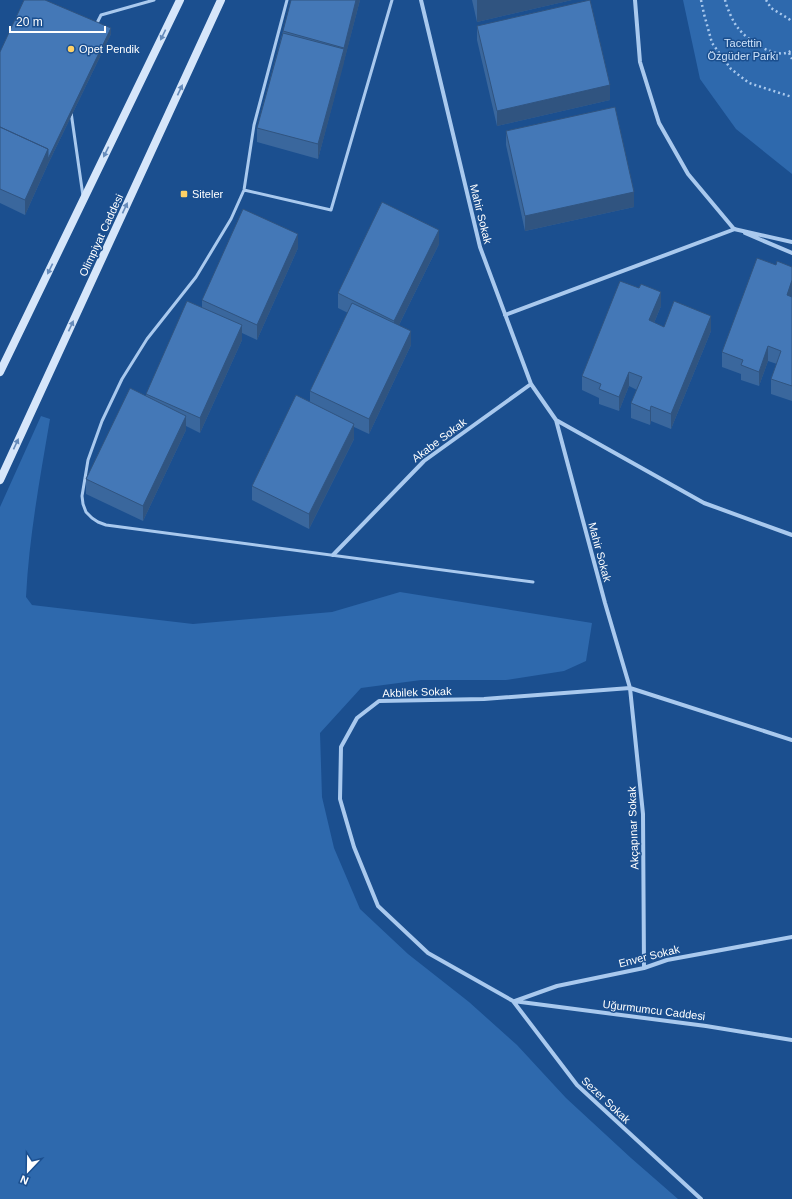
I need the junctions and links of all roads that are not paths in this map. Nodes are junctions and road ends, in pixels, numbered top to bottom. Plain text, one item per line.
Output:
1 (154, 0) edge
2 (180, 0) edge
3 (221, 0) edge
4 (287, 0) edge
5 (392, 0) edge
6 (421, 0) edge
7 (634, 0) edge
8 (95, 28) edge
9 (70, 105) edge
10 (244, 190) junction
11 (84, 199) junction
12 (734, 229) junction
13 (792, 242) edge
14 (792, 253) edge
15 (505, 315) junction
16 (0, 372) edge
17 (531, 384) junction
18 (556, 420) junction
19 (0, 480) edge
20 (792, 535) edge
21 (333, 555) junction
22 (533, 582) dead end
23 (630, 688) junction
24 (792, 740) edge
25 (792, 937) edge
26 (644, 968) junction
27 (513, 1001) junction
28 (792, 1040) edge
29 (701, 1199) edge

1 - 8 lane
2 -> 11 main road
19 -> 3 main road, Olimpiyat Caddesi
4 - 10 lane
5 - 10 lane
6 - 15 street, Mahir Sokak
7 - 12 street
9 - 11 lane
10 - 21 lane
11 -> 16 main road
12 - 13 street
12 - 14 street
12 - 15 street
15 - 17 street, Mahir Sokak
17 - 18 street, Mahir Sokak
17 - 21 street, Akabe Sokak
18 - 20 street, Mahir Sokak
18 - 23 street, Mahir Sokak
21 - 22 lane
23 - 24 street, Akbilek Sokak
23 - 26 street, Akçapınar Sokak
23 - 27 street, Akbilek Sokak
25 - 26 street, Enver Sokak
26 - 27 street, Enver Sokak
27 - 28 street, Uğurmumcu Caddesi
27 - 29 street, Sezer Sokak

